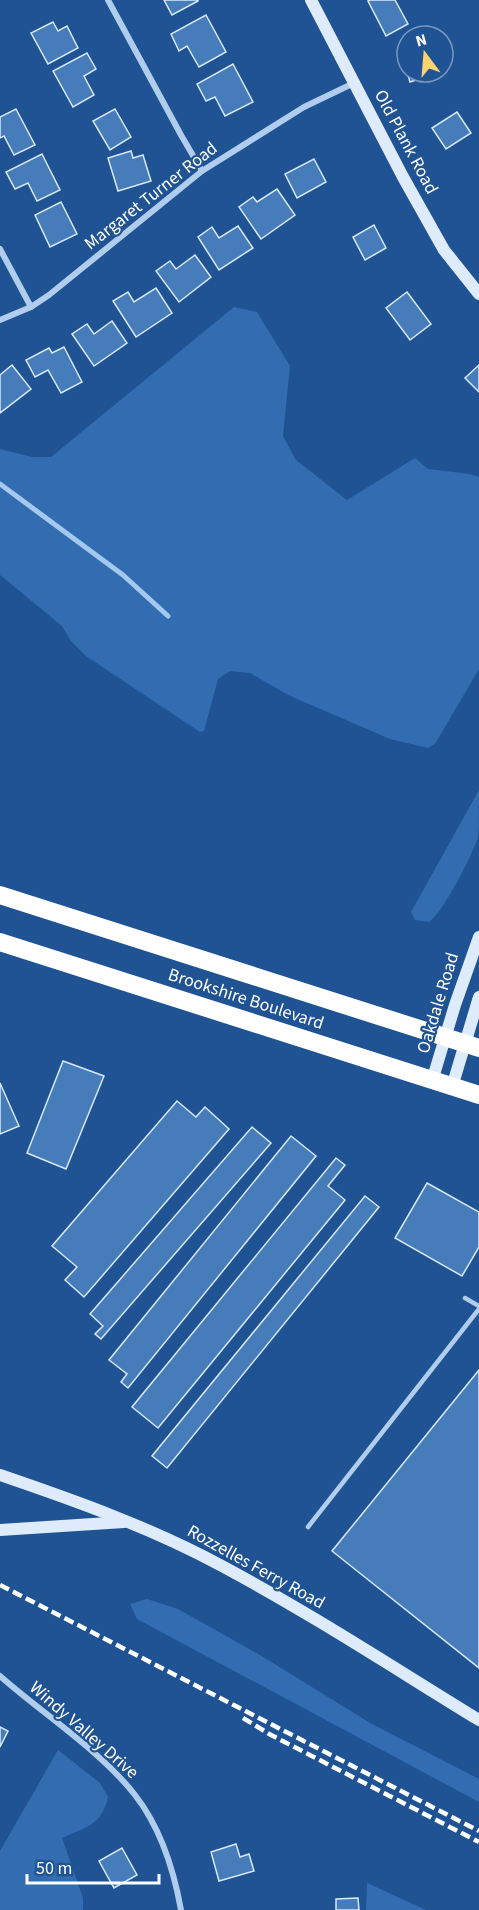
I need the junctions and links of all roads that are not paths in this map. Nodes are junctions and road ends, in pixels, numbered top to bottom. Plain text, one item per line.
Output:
1 (108, 0) edge
2 (312, 0) edge
3 (355, 82) junction
4 (202, 171) junction
5 (0, 249) edge
6 (479, 294) edge
7 (31, 307) junction
8 (0, 320) edge
9 (0, 895) edge
10 (479, 937) edge
11 (0, 942) edge
12 (479, 998) edge
13 (446, 1037) junction
14 (472, 1046) edge
15 (432, 1081) junction
16 (452, 1087) junction
17 (479, 1095) edge
18 (465, 1298) dead end
19 (479, 1307) edge
20 (0, 1475) edge
21 (128, 1522) junction
22 (308, 1527) dead end
23 (0, 1530) edge
24 (0, 1677) edge
25 (479, 1720) edge
26 (181, 1910) edge

1 - 4 street
2 - 3 street, Old Plank Road
3 - 4 street, Margaret Turner Road
3 - 6 street, Old Plank Road
4 - 7 street, Margaret Turner Road
5 - 7 street
7 - 8 street, Margaret Turner Road
9 - 13 highway, Brookshire Boulevard
10 - 13 street, Oakdale Road
11 - 15 highway, Brookshire Boulevard
12 - 14 street, Oakdale Road
13 - 14 highway, Brookshire Boulevard
13 - 15 street, Oakdale Road
14 - 16 street, Oakdale Road
15 - 16 highway, Brookshire Boulevard
16 - 17 highway, Brookshire Boulevard
18 - 19 lane
19 - 22 lane
20 - 21 street, Rozzelles Ferry Road
21 - 23 street
21 - 25 street, Rozzelles Ferry Road
24 - 26 street, Windy Valley Drive

